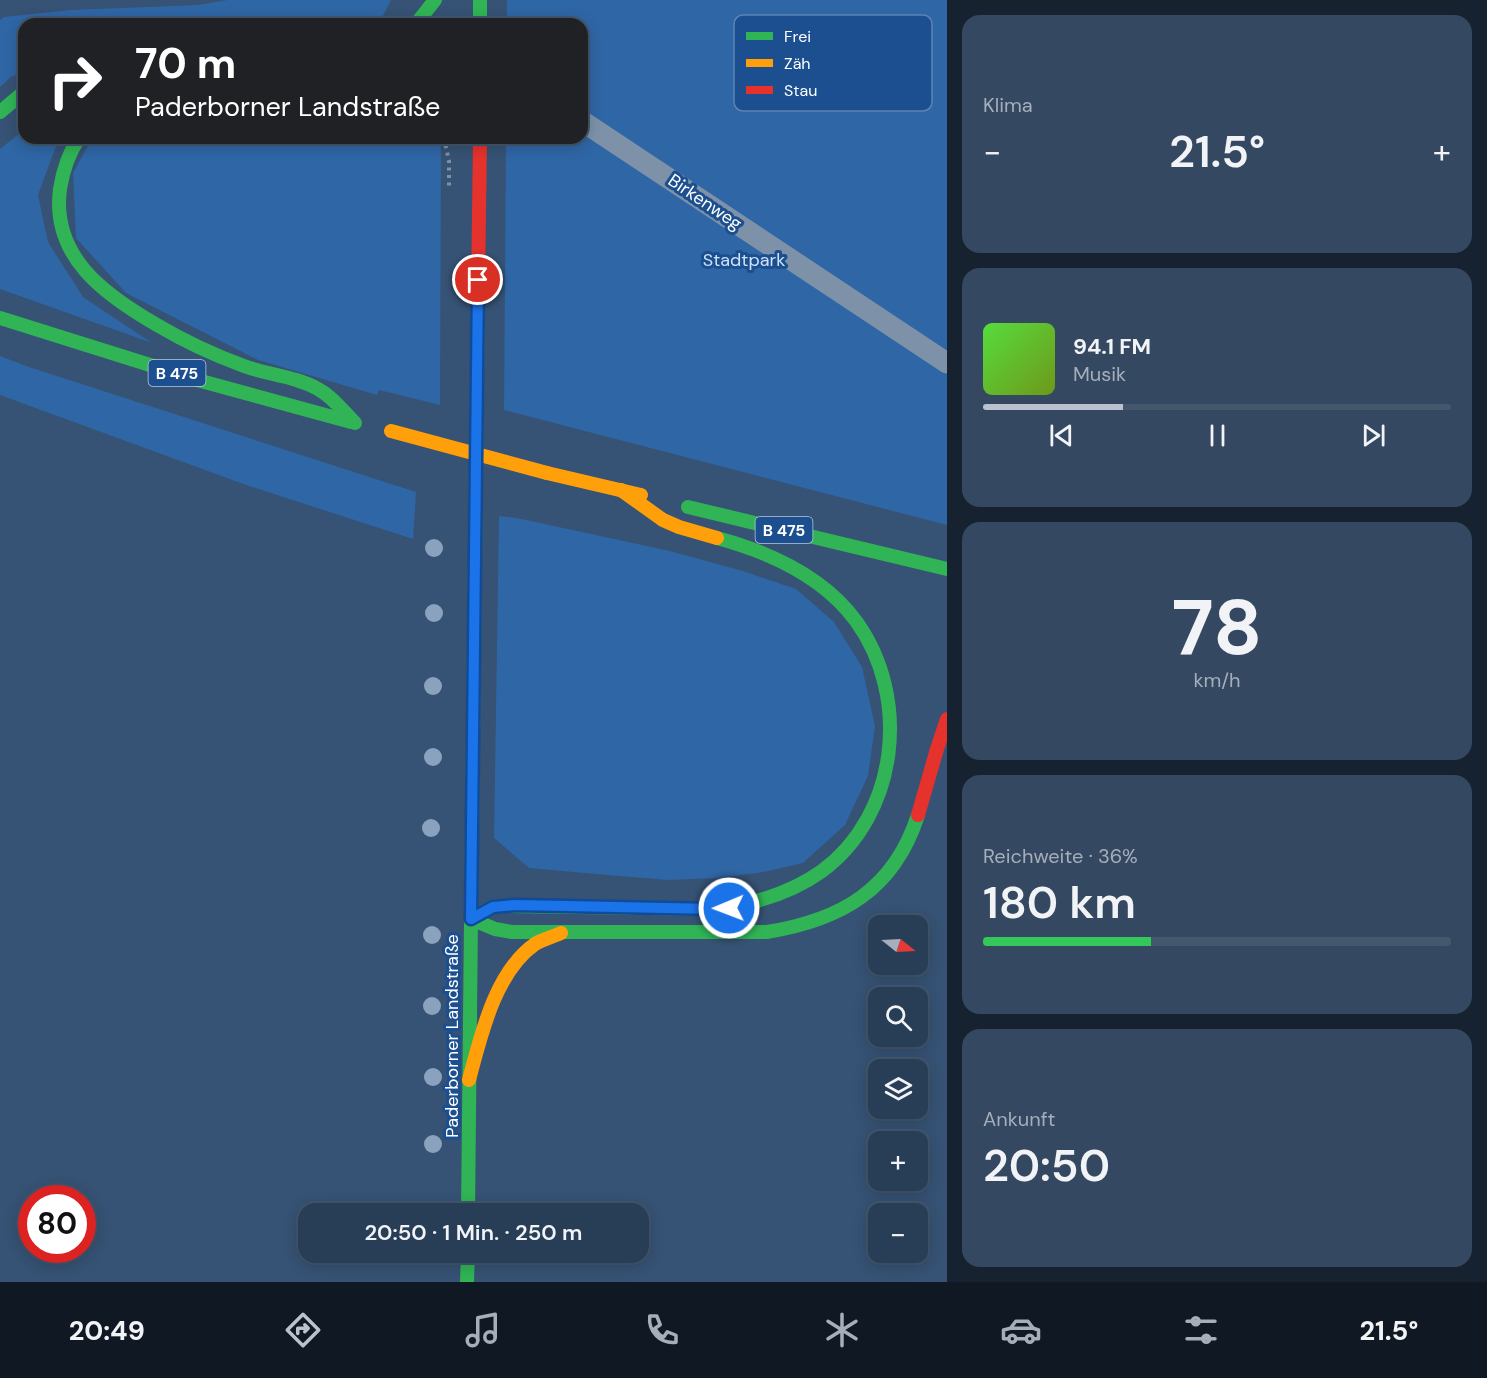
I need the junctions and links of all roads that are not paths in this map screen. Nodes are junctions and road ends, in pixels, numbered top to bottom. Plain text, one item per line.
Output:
1 (435, 0) edge
2 (480, 0) edge
3 (421, 18) edge
4 (480, 18) edge
5 (18, 97) edge
6 (0, 112) edge
7 (588, 125) edge
8 (75, 144) edge
9 (480, 144) edge
10 (0, 318) edge
11 (947, 363) edge
12 (386, 430) dead end
13 (621, 490) junction
14 (656, 499) dead end
15 (679, 504) dead end
16 (947, 569) edge
17 (947, 719) edge
18 (471, 919) junction
19 (564, 932) junction
20 (469, 1080) junction
21 (468, 1203) edge
22 (468, 1263) edge
23 (468, 1282) edge

1 - 3 main road
2 - 4 main road
5 - 6 main road
7 - 11 street, Birkenweg
8 - 10 main road, B 475
9 - 18 main road, Paderborner Landstraße
12 - 13 main road, bridge
13 - 14 main road
13 - 18 main road
15 - 16 main road, B 475
17 - 19 main road
18 - 19 main road
18 - 20 main road, Paderborner Landstraße
19 - 20 main road
20 - 21 main road, Paderborner Landstraße
22 - 23 main road

